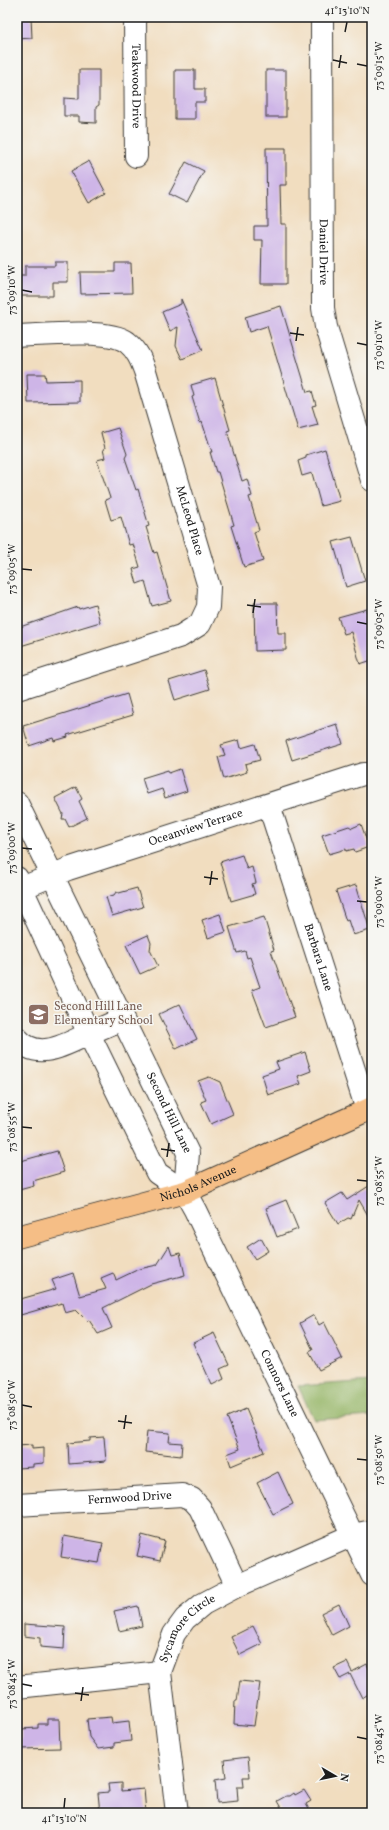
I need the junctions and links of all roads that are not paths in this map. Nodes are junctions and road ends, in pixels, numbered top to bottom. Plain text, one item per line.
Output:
1 (135, 17) edge
2 (322, 17) edge
3 (136, 156) dead end
4 (17, 336) edge
5 (372, 480) edge
6 (17, 689) edge
7 (372, 774) edge
8 (17, 803) edge
9 (269, 805) junction
10 (52, 874) junction
11 (19, 883) edge
12 (122, 1019) junction
13 (89, 1034) junction
14 (26, 1043) edge
15 (17, 1062) edge
16 (370, 1109) edge
17 (185, 1192) junction
18 (17, 1237) edge
19 (17, 1505) edge
20 (362, 1533) edge
21 (372, 1575) edge
22 (237, 1586) junction
23 (160, 1672) junction
24 (17, 1687) edge
25 (177, 1813) edge

1 - 3 street, Teakwood Drive
2 - 5 street, Daniel Drive
4 - 6 street, McLeod Place
7 - 9 street, Oceanview Terrace
8 - 10 street, Second Hill Lane
9 - 10 street, Oceanview Terrace
9 - 16 street, Barbara Lane
10 - 11 street, Oceanview Terrace
10 - 12 street, Second Hill Lane
11 - 13 street
12 - 13 street
12 - 17 street, Second Hill Lane
13 - 14 street
13 - 17 street
14 - 15 street
16 - 17 main road, Nichols Avenue
17 - 18 main road, Nichols Avenue
17 - 20 street, Connors Lane
19 - 22 street, Fernwood Drive
20 - 21 street, Connors Lane
20 - 22 street, Sycamore Circle
22 - 23 street, Sycamore Circle
23 - 24 street
23 - 25 street, Sycamore Circle

